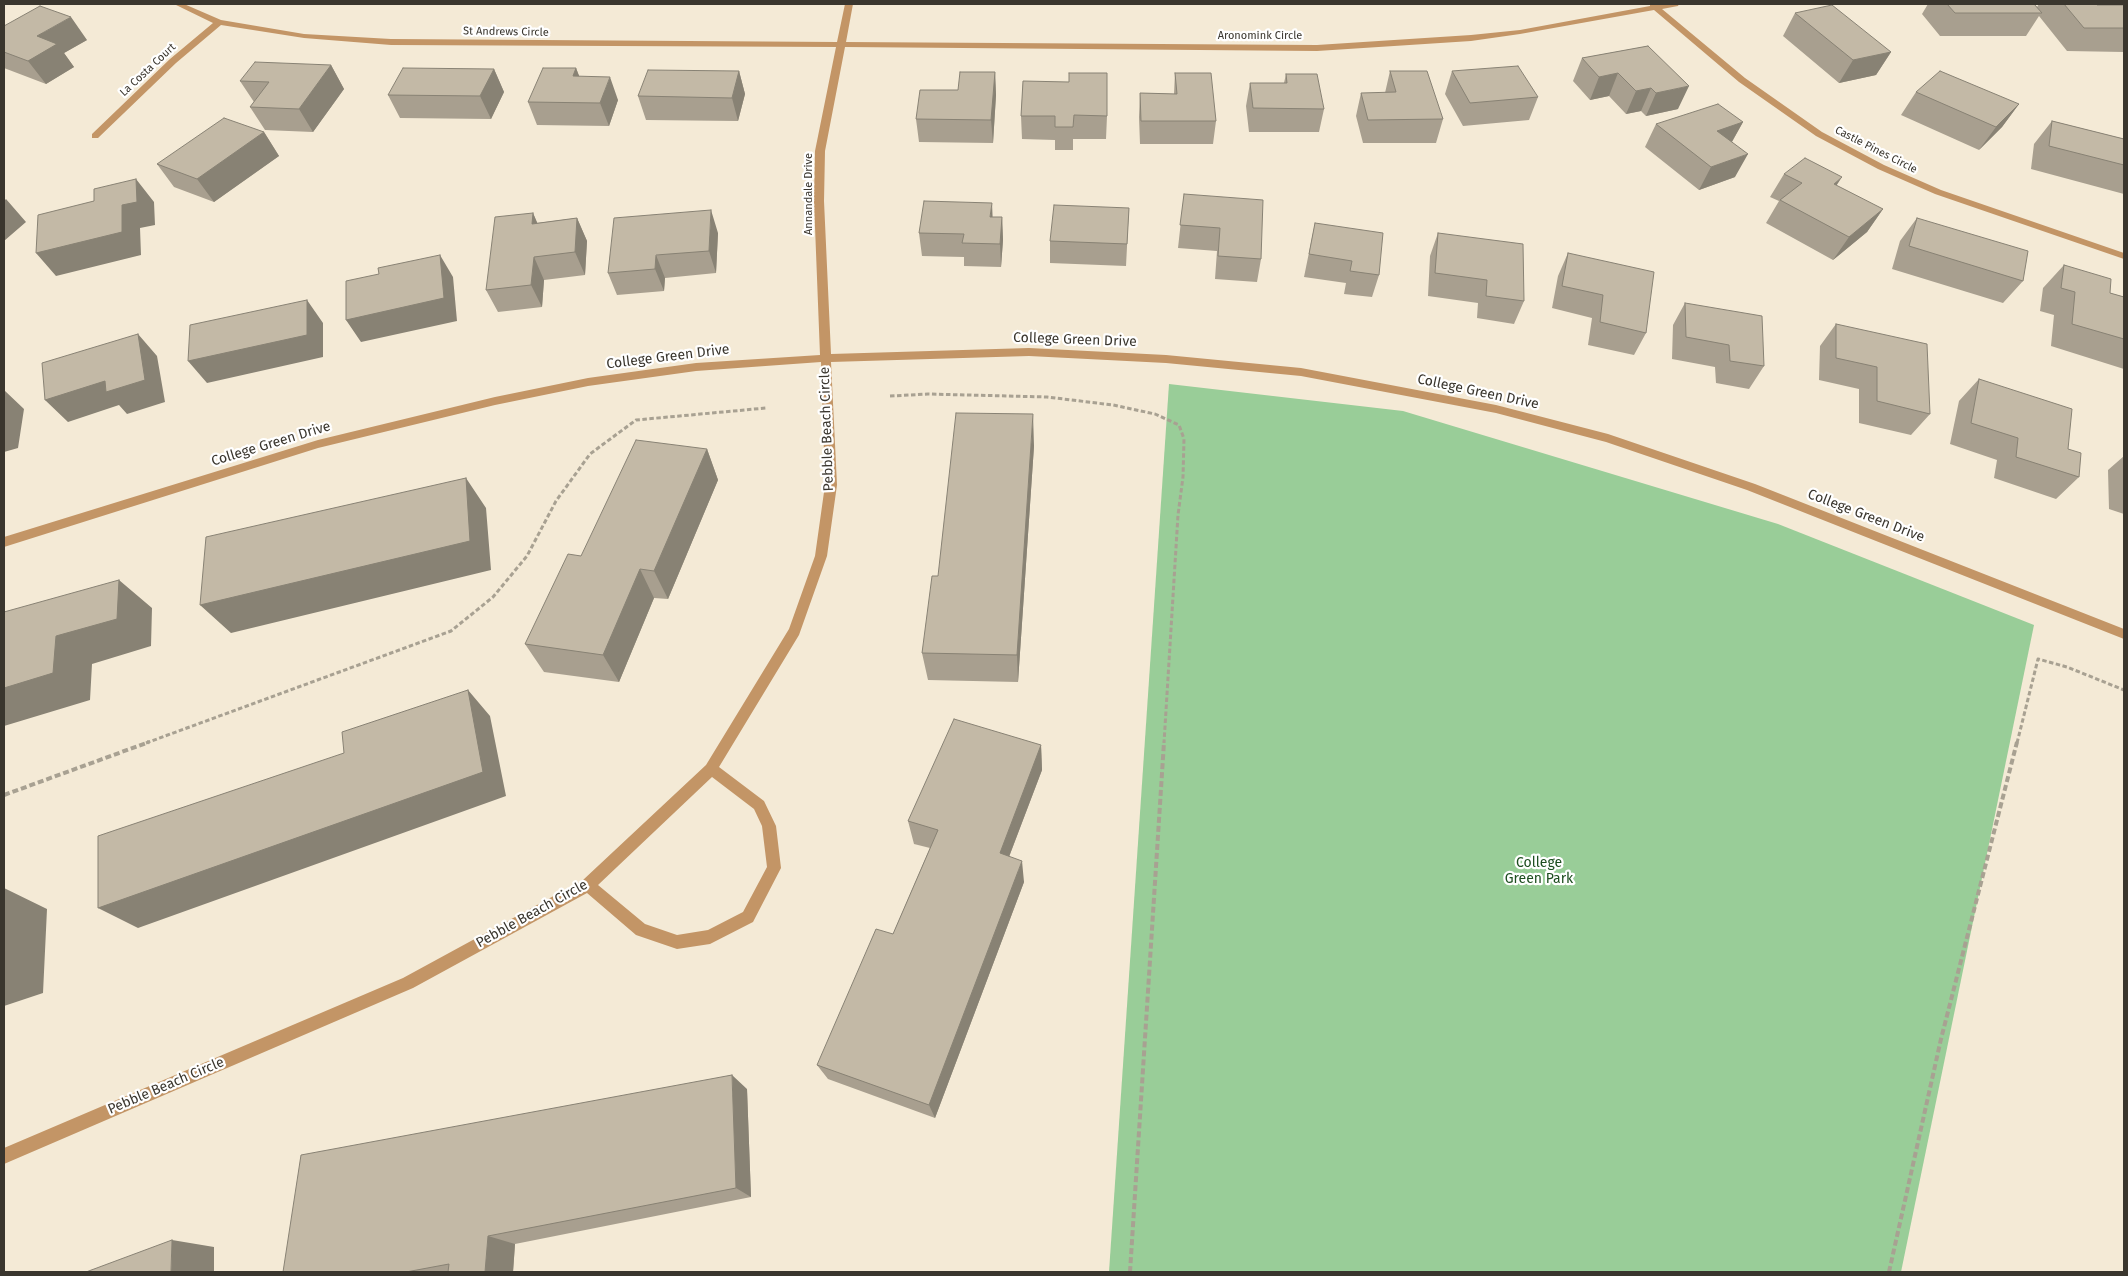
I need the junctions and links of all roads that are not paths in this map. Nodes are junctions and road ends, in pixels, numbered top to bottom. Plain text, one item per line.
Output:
1 (178, 4) edge
2 (849, 4) edge
3 (1675, 4) edge
4 (1654, 6) edge
5 (219, 22) junction
6 (840, 46) junction
7 (95, 136) dead end
8 (2124, 256) edge
9 (825, 358) junction
10 (4, 542) edge
11 (2124, 634) edge
12 (711, 769) junction
13 (588, 885) junction
14 (4, 1156) edge

1 - 5 street, St Andrews Circle
2 - 6 street, Annandale Drive
3 - 4 street, Aronomink Circle
4 - 6 street, Aronomink Circle
4 - 8 street, Castle Pines Circle
5 - 6 street, St Andrews Circle
5 - 7 street, La Costa Court
6 - 9 street, Annandale Drive
9 - 10 street, College Green Drive
9 - 11 street, College Green Drive
9 - 12 street, Pebble Beach Circle
12 - 13 street, Pebble Beach Circle
12 - 13 street
13 - 14 street, Pebble Beach Circle

